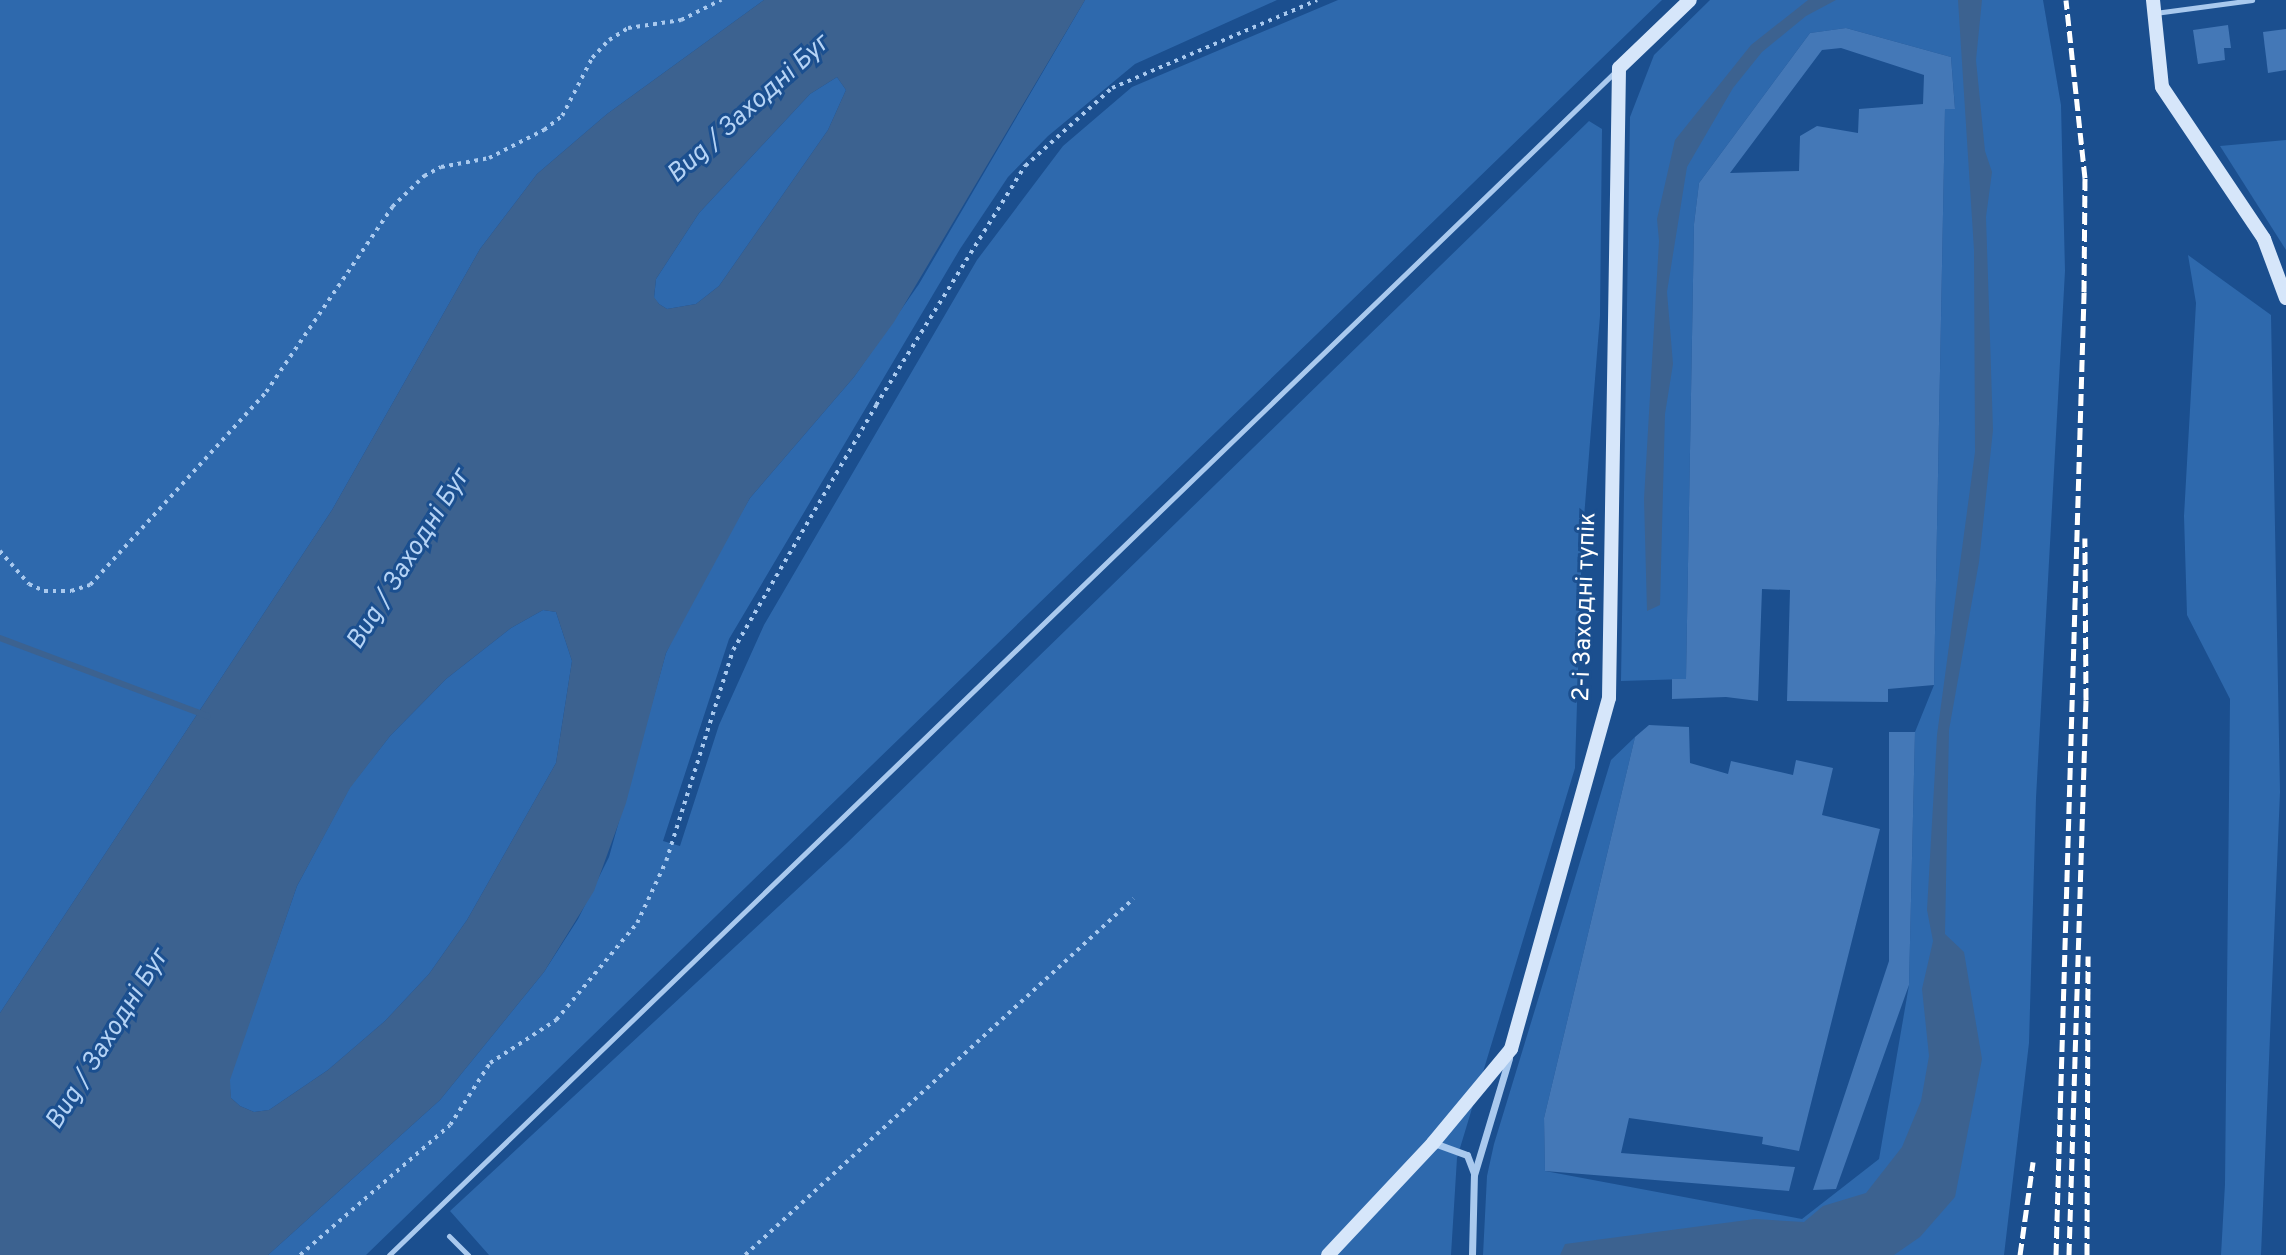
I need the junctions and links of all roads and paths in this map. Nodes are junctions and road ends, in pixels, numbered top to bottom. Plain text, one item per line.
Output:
1 (721, 0) edge
2 (1317, 0) edge
3 (1690, 0) edge
4 (2252, 0) edge
5 (2153, 6) edge
6 (1619, 68) junction
7 (2286, 298) edge
8 (0, 551) edge
9 (1133, 899) dead end
10 (1511, 1049) junction
11 (1433, 1143) junction
12 (1474, 1175) junction
13 (449, 1236) dead end
14 (300, 1255) edge
15 (389, 1255) edge
16 (468, 1255) edge
17 (745, 1255) edge
18 (1328, 1255) edge
19 (1472, 1255) edge

1 - 8 path
2 - 14 path
3 - 6 main road
4 - 5 lane
5 - 7 main road
6 - 10 main road, 2-і Заходні тупік
6 - 15 lane
9 - 17 path
10 - 11 main road
10 - 12 street, 2-і Заходні тупік
11 - 12 street
11 - 18 main road
12 - 19 street, 2-і Заходні тупік
13 - 16 lane

